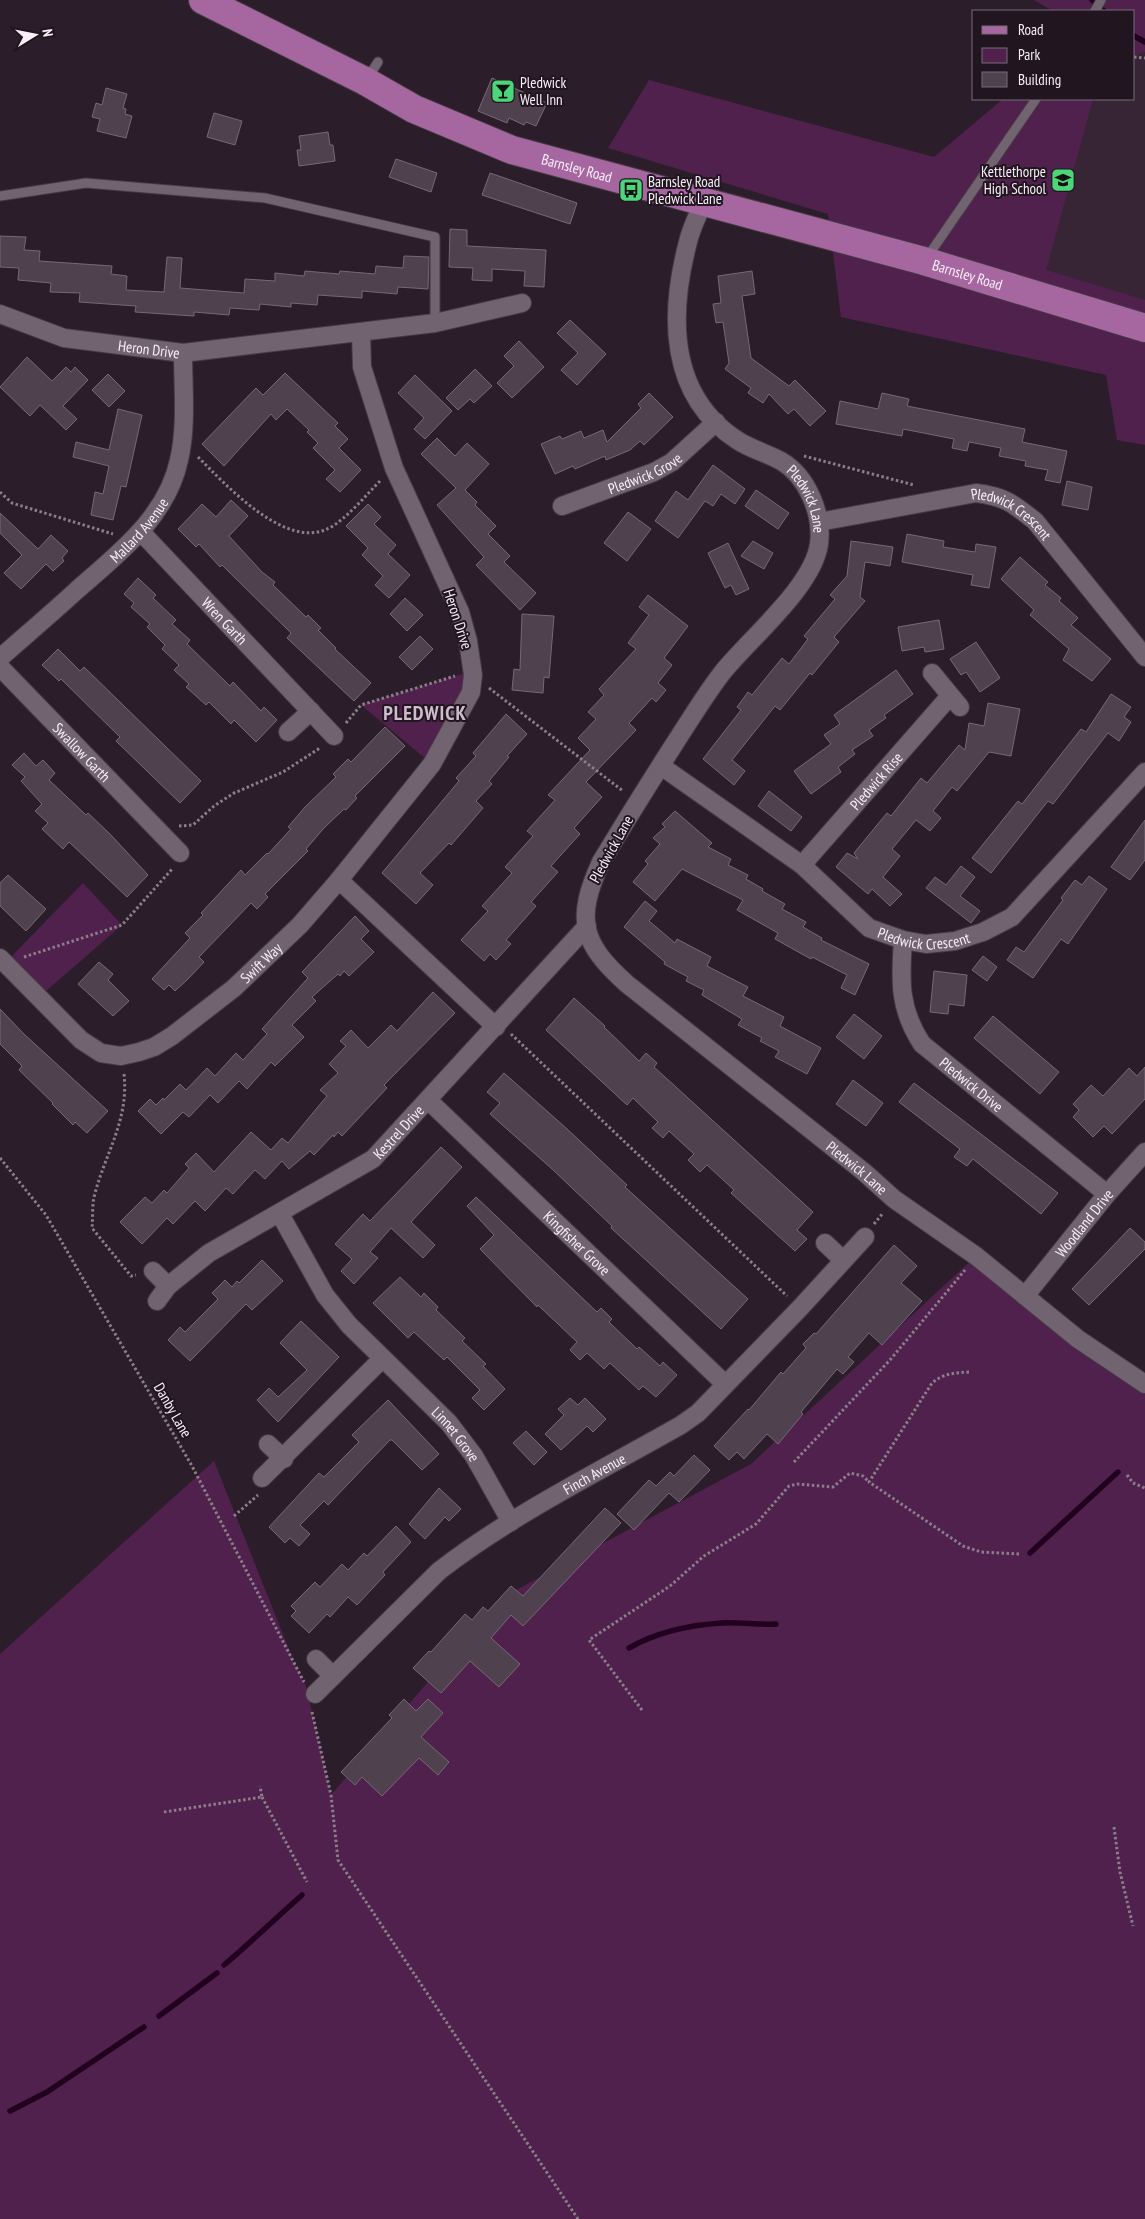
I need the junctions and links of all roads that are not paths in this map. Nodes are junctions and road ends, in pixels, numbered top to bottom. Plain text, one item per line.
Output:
1 (203, 0) edge
2 (1035, 100) edge
3 (0, 196) edge
4 (704, 201) junction
5 (924, 261) junction
6 (522, 303) dead end
7 (0, 314) edge
8 (435, 324) junction
9 (1145, 328) edge
10 (361, 332) junction
11 (182, 354) junction
12 (716, 422) junction
13 (562, 506) dead end
14 (819, 522) junction
15 (137, 536) junction
16 (1145, 657) edge
17 (0, 658) edge
18 (0, 667) edge
19 (932, 673) dead end
20 (311, 710) junction
21 (288, 732) dead end
22 (334, 736) dead end
23 (661, 766) junction
24 (1145, 772) edge
25 (180, 854) road end
26 (802, 865) junction
27 (339, 880) junction
28 (587, 926) junction
29 (904, 940) junction
30 (2, 961) edge
31 (498, 1025) junction
32 (428, 1101) junction
33 (1145, 1152) edge
34 (1106, 1194) junction
35 (280, 1214) junction
36 (865, 1237) road end
37 (826, 1243) dead end
38 (843, 1260) junction
39 (153, 1271) road end
40 (168, 1286) junction
41 (1025, 1296) junction
42 (157, 1301) dead end
43 (382, 1359) junction
44 (725, 1384) junction
45 (1145, 1384) edge
46 (268, 1444) dead end
47 (284, 1459) junction
48 (262, 1478) road end
49 (511, 1522) junction
50 (316, 1659) dead end
51 (332, 1675) junction
52 (310, 1695) road end

1 - 4 main road, Barnsley Road
2 - 5 lane
3 - 8 lane
4 - 5 main road, Barnsley Road
4 - 12 street, Pledwick Lane
5 - 9 main road, Barnsley Road
6 - 8 street, Heron Drive
7 - 11 street, Heron Drive
8 - 10 street, Heron Drive
10 - 11 street, Heron Drive
10 - 27 street, Heron Drive
11 - 15 street, Mallard Avenue
12 - 13 street, Pledwick Grove
12 - 14 street, Pledwick Lane
14 - 16 street, Pledwick Crescent
14 - 23 street, Pledwick Lane
15 - 17 street, Mallard Avenue
15 - 20 street, Wren Garth
18 - 25 street, Swallow Garth
19 - 26 street, Pledwick Rise
20 - 21 street
20 - 22 street, Wren Garth
23 - 26 street, Pledwick Crescent
23 - 28 street, Pledwick Lane
24 - 29 street, Pledwick Crescent
26 - 29 street, Pledwick Crescent
27 - 30 street, Swift Way
27 - 31 street
28 - 31 street, Kestrel Drive
28 - 41 street, Pledwick Lane
29 - 34 street, Pledwick Drive
31 - 32 street, Kestrel Drive
32 - 35 street, Kestrel Drive
32 - 44 street, Kingfisher Grove
33 - 34 street, Woodland Drive
34 - 41 street, Woodland Drive
35 - 40 street, Kestrel Drive
35 - 43 street, Linnet Grove
36 - 38 street, Finch Avenue
37 - 38 street
38 - 44 street, Finch Avenue
39 - 40 street
40 - 42 street, Kestrel Drive
41 - 45 street, Pledwick Lane
43 - 47 street
43 - 49 street, Linnet Grove
44 - 49 street, Finch Avenue
46 - 47 street
47 - 48 street
49 - 51 street, Finch Avenue
50 - 51 street
51 - 52 street, Finch Avenue

